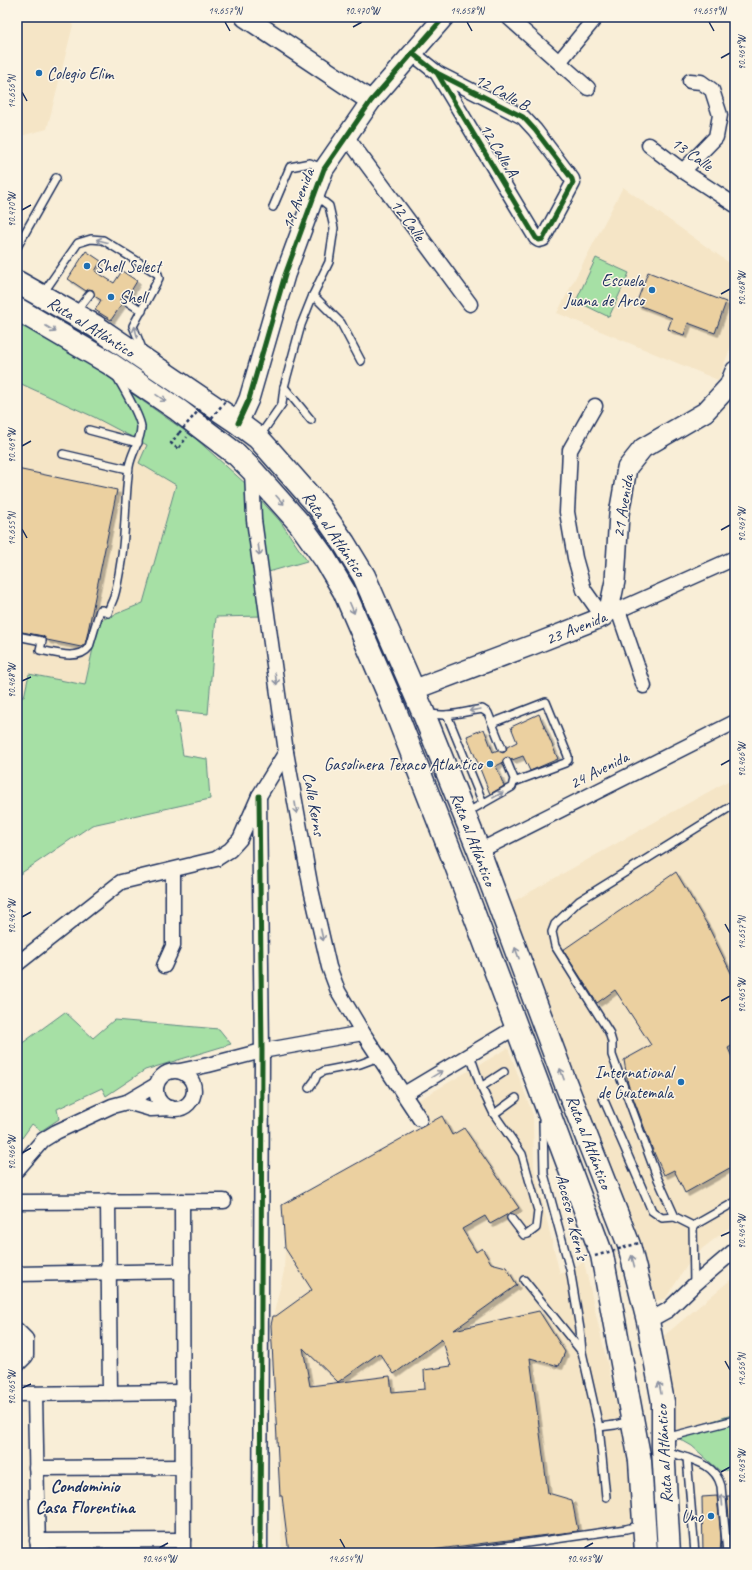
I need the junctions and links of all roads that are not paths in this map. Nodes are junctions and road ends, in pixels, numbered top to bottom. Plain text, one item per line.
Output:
1 (245, 17) edge
2 (444, 17) edge
3 (508, 17) edge
4 (596, 17) edge
5 (412, 53) junction
6 (559, 62) junction
7 (437, 73) junction
8 (690, 81) dead end
9 (588, 88) dead end
10 (371, 101) junction
11 (346, 136) junction
12 (649, 145) dead end
13 (324, 169) junction
14 (683, 171) junction
15 (56, 178) dead end
16 (315, 195) junction
17 (735, 205) edge
18 (273, 207) dead end
19 (538, 240) joint
20 (17, 247) edge
21 (22, 285) edge
22 (90, 294) dead end
23 (313, 295) junction
24 (125, 300) dead end
25 (470, 304) dead end
26 (17, 309) edge
27 (66, 310) junction
28 (142, 311) junction
29 (361, 361) dead end
30 (109, 363) junction
31 (153, 366) junction
32 (735, 370) edge
33 (284, 387) junction
34 (595, 406) dead end
35 (311, 420) dead end
36 (238, 423) junction
37 (89, 430) dead end
38 (258, 438) junction
39 (138, 443) junction
40 (64, 454) dead end
41 (128, 469) junction
42 (252, 470) junction
43 (735, 558) edge
44 (611, 614) junction
45 (17, 636) edge
46 (644, 686) dead end
47 (413, 690) junction
48 (422, 712) junction
49 (447, 715) junction
50 (735, 722) edge
51 (492, 724) junction
52 (502, 748) dead end
53 (286, 752) junction
54 (507, 762) dead end
55 (514, 782) junction
56 (259, 796) junction
57 (483, 803) junction
58 (735, 804) edge
59 (464, 814) junction
60 (479, 851) junction
61 (173, 871) junction
62 (17, 964) edge
63 (164, 966) dead end
64 (516, 1027) junction
65 (362, 1033) junction
66 (262, 1051) junction
67 (470, 1055) junction
68 (379, 1057) junction
69 (208, 1066) junction
70 (180, 1071) junction
71 (504, 1072) dead end
72 (156, 1085) junction
73 (481, 1087) junction
74 (308, 1088) dead end
75 (540, 1088) junction
76 (193, 1094) junction
77 (404, 1094) junction
78 (516, 1098) dead end
79 (604, 1098) dead end
80 (127, 1102) junction
81 (171, 1108) junction
82 (494, 1114) junction
83 (420, 1119) dead end
84 (17, 1170) edge
85 (224, 1200) dead end
86 (108, 1201) junction
87 (182, 1201) junction
88 (17, 1202) edge
89 (735, 1202) edge
90 (675, 1217) junction
91 (511, 1218) dead end
92 (693, 1226) junction
93 (735, 1250) edge
94 (183, 1271) junction
95 (109, 1272) junction
96 (17, 1274) edge
97 (524, 1280) dead end
98 (694, 1284) junction
99 (648, 1321) junction
100 (17, 1330) edge
101 (582, 1352) junction
102 (17, 1365) edge
103 (183, 1392) junction
104 (110, 1393) junction
105 (17, 1394) edge
106 (35, 1394) junction
107 (633, 1420) junction
108 (735, 1420) edge
109 (599, 1427) junction
110 (663, 1443) junction
111 (687, 1458) junction
112 (183, 1467) junction
113 (36, 1468) junction
114 (606, 1497) dead end
115 (644, 1525) junction
116 (183, 1546) edge
117 (38, 1547) edge
118 (260, 1553) edge
119 (457, 1553) edge
120 (646, 1553) edge
121 (669, 1553) edge
122 (695, 1553) edge
123 (727, 1553) edge

1 - 10 street
2 - 5 street, 19 Avenida
3 - 6 street
4 - 6 street
5 - 7 street
5 - 10 street, 19 Avenida
6 - 9 street
7 - 19 street, 12 Calle A
7 - 19 street, 12 Calle B
8 - 14 street
10 - 11 street, 19 Avenida
11 - 13 street, 19 Avenida
11 - 25 street, 12 Calle
12 - 14 street, 13 Calle
13 - 16 street, 19 Avenida
13 - 18 lane
14 - 17 street, 13 Calle
15 - 20 lane
16 - 23 lane
16 - 36 street, 19 Avenida
21 - 27 highway, Ruta al Atlántico
28 -> 21 lane
22 - 27 lane
23 - 29 lane
23 - 33 lane
24 - 28 lane
26 -> 30 highway, Ruta al Atlántico
27 - 31 highway, Ruta al Atlántico
31 -> 28 lane
30 - 39 lane
30 -> 42 highway, Ruta al Atlántico
31 - 36 highway, Ruta al Atlántico
32 - 44 street, 21 Avenida
33 - 35 lane
33 - 38 lane
34 - 44 street
36 - 38 highway, Ruta al Atlántico
37 - 39 lane
38 - 47 highway, Ruta al Atlántico
39 - 41 lane
40 - 41 lane
41 - 45 lane
42 -> 53 street, Calle Kerns
42 -> 64 highway, Ruta al Atlántico
43 - 44 street, 23 Avenida
44 - 46 street
44 - 47 street, 23 Avenida
47 - 48 highway, Ruta al Atlántico
48 - 49 lane
48 - 59 highway, Ruta al Atlántico
51 -> 49 lane
49 - 57 lane
50 - 60 street, 24 Avenida
51 - 52 lane
51 - 55 lane
53 - 56 street
53 -> 65 street, Calle Kerns
54 - 55 lane
57 -> 55 lane
56 - 61 street
56 - 66 street
57 - 59 lane
58 - 90 lane
59 - 60 highway, Ruta al Atlántico
99 -> 60 highway, Ruta al Atlántico
61 - 62 street
61 - 63 street
64 - 67 street
64 - 75 highway, Ruta al Atlántico
65 - 66 street
65 - 68 street, Calle Kerns
66 - 69 street
66 - 118 street
67 - 73 lane
77 -> 67 street
68 - 74 lane
68 - 77 street, Calle Kerns
69 - 70 street
69 - 76 street
70 - 72 street
70 - 76 street
71 - 73 lane
72 - 80 street
72 - 81 street
73 - 82 lane
75 - 101 lane, Acceso a Kern's
75 - 107 highway, Ruta al Atlántico
76 - 81 street
77 - 83 street, Calle Kerns
78 - 82 lane
79 - 90 lane
80 - 81 street
80 - 84 street
82 - 91 lane
85 - 87 street
86 - 87 street
86 - 88 street
86 - 95 street
87 - 94 street
89 - 92 lane
90 - 92 lane
92 - 98 lane
93 - 98 street
94 - 95 street
94 - 103 street
95 - 96 street
95 - 104 street
97 - 101 lane
98 - 99 street
110 -> 99 highway, Ruta al Atlántico
100 - 102 street
101 - 109 lane, Acceso a Kern's
103 - 104 street
103 - 112 street
104 - 106 street
105 - 106 street
106 - 113 street
107 - 109 lane
107 - 115 highway, Ruta al Atlántico
108 - 110 lane
109 - 114 lane, Acceso a Kern's
110 - 111 lane
110 - 121 highway, Ruta al Atlántico
111 - 122 lane
123 -> 111 lane
112 - 113 street
112 - 116 street
113 - 117 street
115 - 119 lane
115 - 120 highway, Ruta al Atlántico
116 - 117 street

